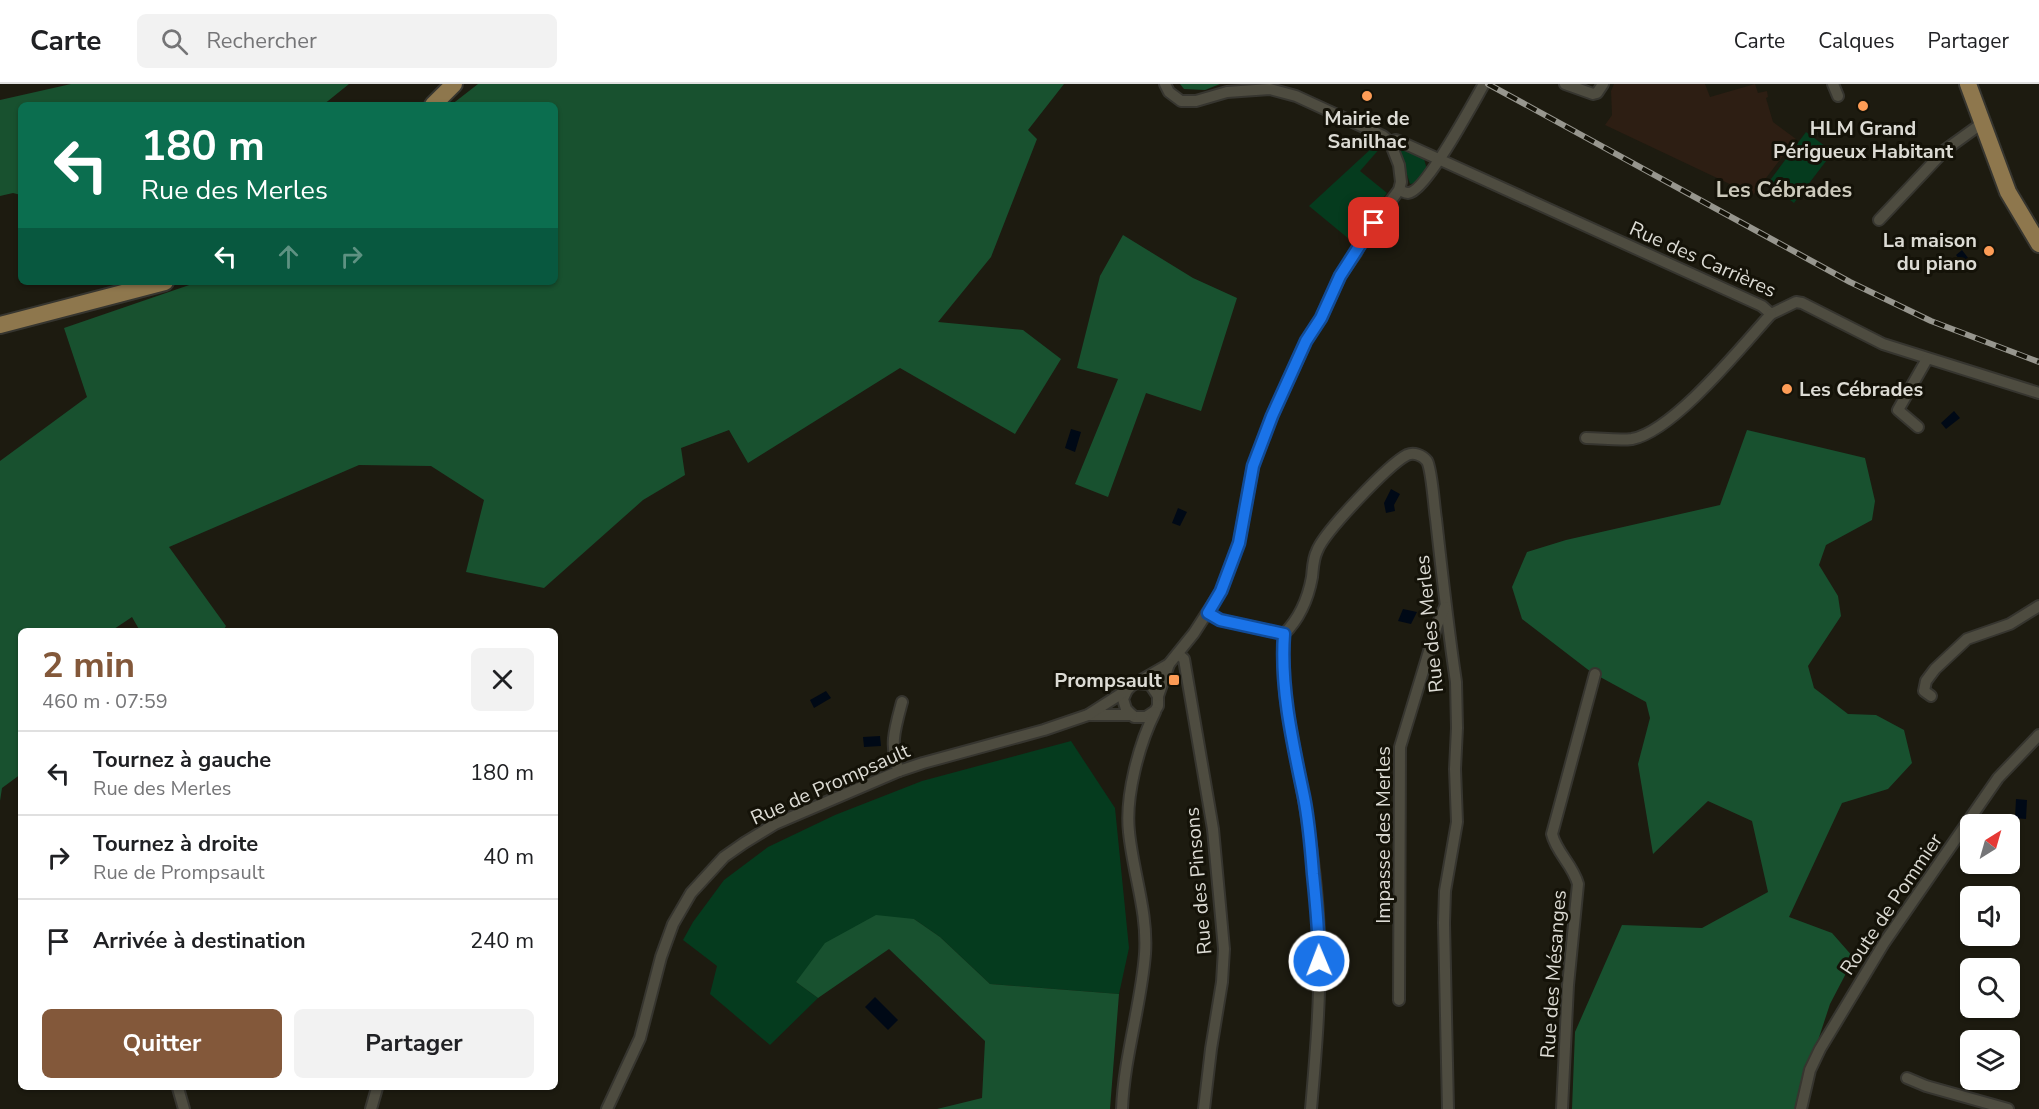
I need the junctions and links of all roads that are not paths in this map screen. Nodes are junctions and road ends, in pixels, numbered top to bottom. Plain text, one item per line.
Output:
1 (454, 84) edge
2 (1165, 84) edge
3 (1484, 84) edge
4 (1565, 84) edge
5 (1603, 84) edge
6 (1833, 84) edge
7 (1968, 84) edge
8 (1838, 96) dead end
9 (436, 102) edge
10 (1981, 124) junction
11 (1390, 142) junction
12 (1440, 159) junction
13 (1399, 190) junction
14 (1879, 220) dead end
15 (2039, 244) edge
16 (154, 285) edge
17 (1771, 314) junction
18 (0, 326) edge
19 (1927, 359) junction
20 (2039, 393) edge
21 (1918, 427) dead end
22 (1586, 438) dead end
23 (2039, 606) edge
24 (1445, 607) junction
25 (1208, 613) junction
26 (1284, 634) junction
27 (1178, 654) junction
28 (1169, 664) junction
29 (1595, 674) dead end
30 (1131, 686) junction
31 (1158, 696) junction
32 (1930, 696) dead end
33 (902, 702) dead end
34 (1155, 711) junction
35 (1088, 715) junction
36 (1133, 716) junction
37 (2039, 735) edge
38 (1144, 737) junction
39 (899, 771) junction
40 (1399, 1000) dead end
41 (1907, 1078) dead end
42 (179, 1090) edge
43 (376, 1090) edge
44 (184, 1109) edge
45 (371, 1109) edge
46 (607, 1109) edge
47 (1122, 1109) edge
48 (1204, 1109) edge
49 (1311, 1109) edge
50 (1448, 1109) edge
51 (1562, 1109) edge
52 (1801, 1109) edge
53 (2008, 1109) edge

1 - 9 main road
2 - 11 street, Rue des Carrières
3 - 12 street, Rue de Prompsault
4 - 5 street
6 - 8 street
7 - 10 main road
10 - 14 street
10 - 15 main road
11 - 12 street, Rue des Carrières
11 - 13 street
12 - 13 street, Rue de Prompsault
12 - 17 street, Rue des Carrières
13 - 25 street, Rue de Prompsault
16 - 18 main road
17 - 19 street, Rue des Carrières
17 - 22 street
19 - 20 street, Rue des Carrières
19 - 21 street
23 - 32 street
24 - 26 street, Rue des Merles
24 - 40 street, Impasse des Merles
24 - 50 street, Rue des Merles
25 - 26 street
25 - 27 street, Rue de Prompsault
26 - 49 street
27 - 28 street, Rue de Prompsault
27 - 48 street, Rue des Pinsons
28 - 30 street, Rue de Prompsault
28 - 31 street, Rue de Prompsault
29 - 51 street, Rue des Mésanges
30 - 31 street
30 - 35 street, Rue de Prompsault
30 - 36 street
31 - 34 street
33 - 39 street
34 - 36 street
34 - 38 street
35 - 36 street, Rue de Prompsault
35 - 39 street, Rue de Prompsault
36 - 38 street
37 - 52 street, Route de Pommier
38 - 47 street
39 - 46 street, Rue de Prompsault
41 - 53 street
42 - 44 street
43 - 45 street

